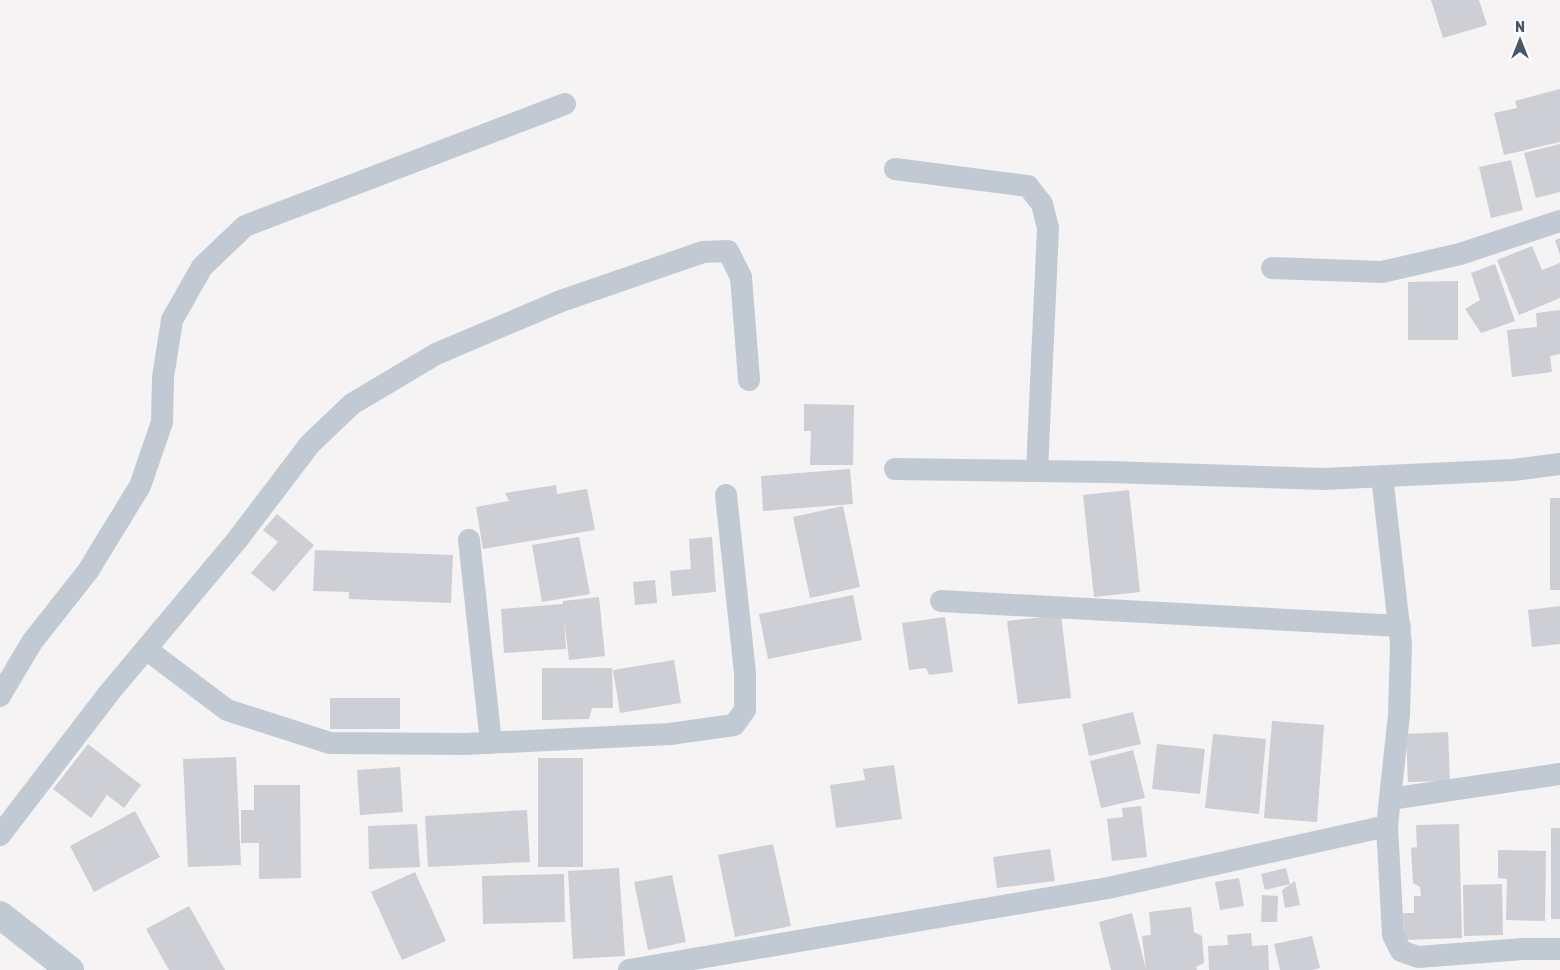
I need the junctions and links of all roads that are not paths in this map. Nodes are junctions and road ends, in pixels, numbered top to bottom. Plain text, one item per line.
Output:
1 (565, 104) dead end
2 (895, 169) dead end
3 (1560, 222) edge
4 (1272, 268) dead end
5 (749, 380) dead end
6 (1560, 464) edge
7 (895, 469) dead end
8 (1037, 471) junction
9 (1382, 476) junction
10 (726, 495) dead end
11 (468, 540) dead end
12 (940, 601) dead end
13 (1400, 626) junction
14 (146, 649) junction
15 (0, 696) edge
16 (491, 743) junction
17 (1560, 774) edge
18 (1390, 799) junction
19 (1387, 826) junction
20 (0, 835) edge
21 (0, 915) edge
22 (1560, 950) edge
23 (70, 970) edge
24 (629, 970) edge

1 - 15 street
2 - 8 street
3 - 4 street
5 - 14 street
6 - 9 street
7 - 8 street
8 - 9 street
9 - 13 street
10 - 16 street
11 - 16 street
12 - 13 street
13 - 18 street
14 - 16 street
14 - 20 street
17 - 18 street
18 - 19 street
19 - 22 street
19 - 24 street
21 - 23 street

